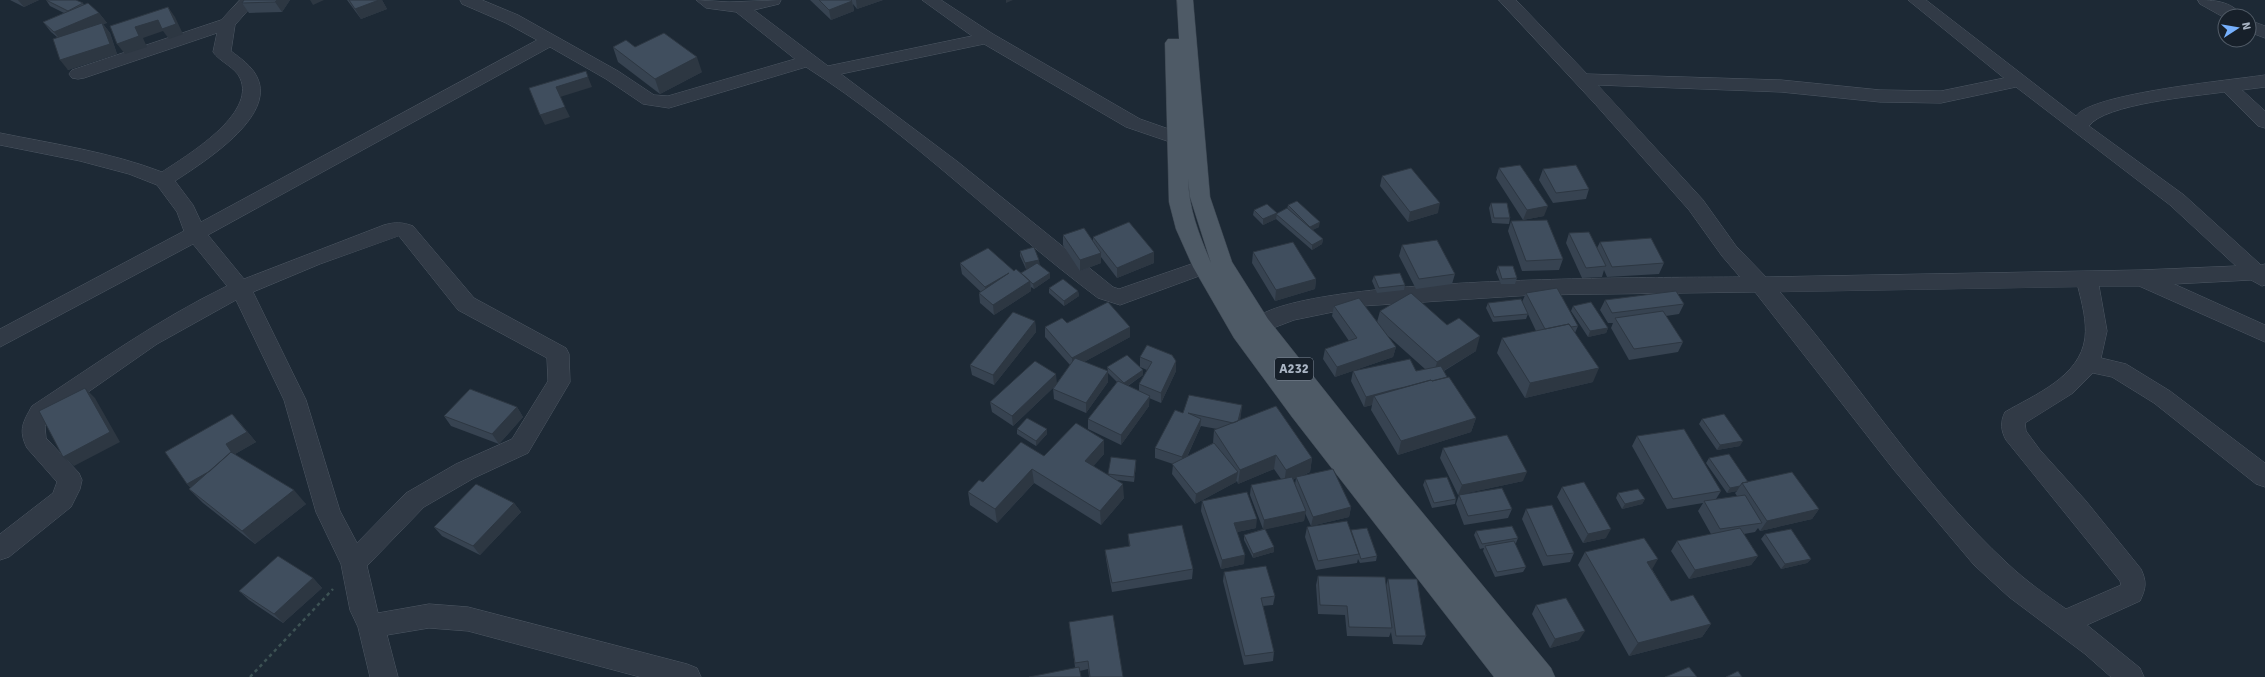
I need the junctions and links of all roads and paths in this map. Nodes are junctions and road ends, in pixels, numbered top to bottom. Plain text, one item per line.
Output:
1 (249, 0) edge
2 (468, 0) edge
3 (704, 0) edge
4 (773, 0) edge
5 (930, 0) edge
6 (1171, 0) edge
7 (1185, 0) edge
8 (1507, 0) edge
9 (1916, 0) edge
10 (2206, 0) edge
11 (741, 8) junction
12 (2220, 8) edge
13 (227, 24) junction
14 (987, 38) junction
15 (548, 41) junction
16 (808, 61) junction
17 (825, 72) junction
18 (78, 74) dead end
19 (1582, 79) junction
20 (2018, 81) junction
21 (2265, 81) edge
22 (2227, 86) junction
23 (2265, 122) edge
24 (2078, 127) junction
25 (1176, 138) junction
26 (0, 139) edge
27 (164, 180) junction
28 (195, 233) junction
29 (1203, 267) junction
30 (2262, 275) edge
31 (2087, 278) junction
32 (2141, 278) junction
33 (1763, 285) junction
34 (241, 289) junction
35 (1260, 325) junction
36 (2265, 334) edge
37 (0, 339) edge
38 (2089, 364) junction
39 (2265, 477) edge
40 (0, 549) edge
41 (354, 567) junction
42 (2062, 623) junction
43 (371, 626) junction
44 (250, 677) edge
45 (384, 677) edge
46 (687, 677) edge
47 (1511, 677) edge
48 (1541, 677) edge
49 (2130, 677) edge

1 - 13 street
2 - 15 street
3 - 11 street
4 - 11 street
5 - 14 street
6 - 25 main road, A232
7 - 35 main road, A232
8 - 19 street
9 - 20 street
10 - 12 street
11 - 16 street
13 - 18 street
13 - 27 street
14 - 17 street
14 - 25 street
15 - 16 street
15 - 28 street
16 - 17 street
17 - 29 street
19 - 20 street
19 - 33 street
20 - 24 street
21 - 22 street
22 - 23 street
22 - 24 street
24 - 30 street
25 - 29 main road, A232
26 - 27 street
27 - 28 street
28 - 34 street
28 - 37 street
29 - 47 main road, A232
30 - 32 street
31 - 32 street
31 - 33 street
31 - 38 street
32 - 36 street
33 - 35 street
33 - 42 street
34 - 40 street
34 - 41 street
34 - 41 street
35 - 48 main road, A232
38 - 39 street
38 - 42 street
41 - 43 street
41 - 44 path
42 - 49 street
43 - 45 street
43 - 46 street

